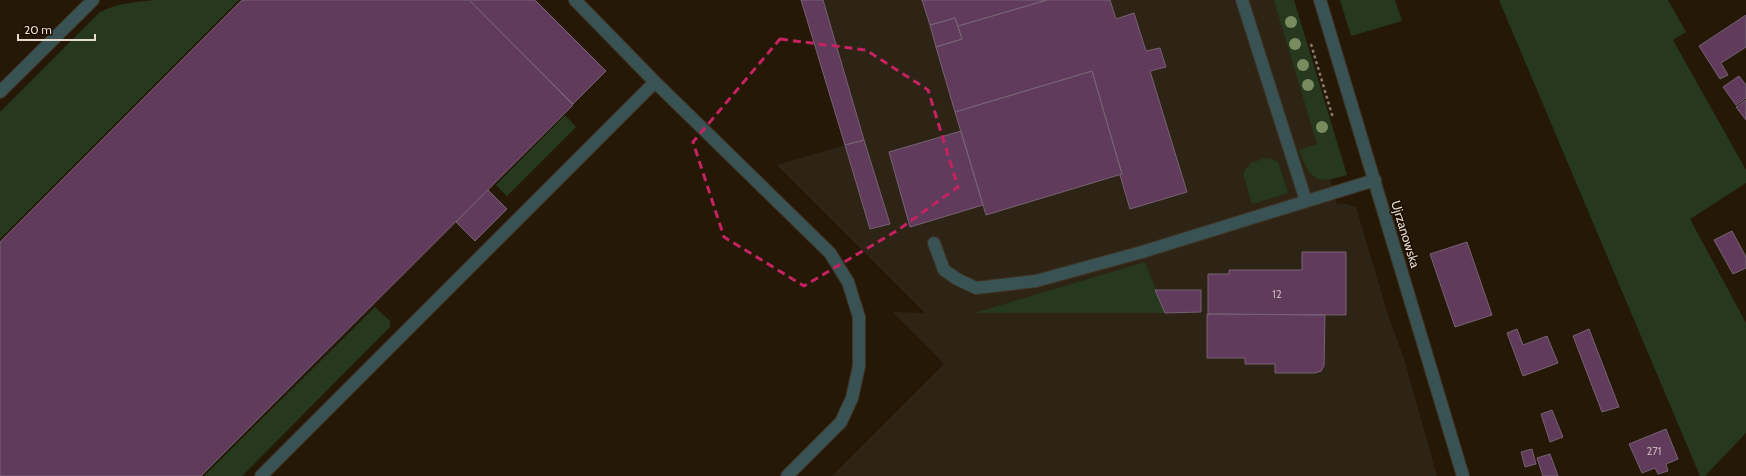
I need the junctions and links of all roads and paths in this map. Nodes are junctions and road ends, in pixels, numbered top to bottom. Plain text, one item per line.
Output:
1 (93, 0) edge
2 (575, 0) edge
3 (1242, 0) edge
4 (1320, 0) edge
5 (655, 82) junction
6 (0, 92) edge
7 (1375, 180) junction
8 (1306, 201) junction
9 (934, 243) dead end
10 (261, 476) edge
11 (787, 476) edge
12 (1463, 476) edge

1 - 6 street
2 - 5 street
3 - 8 street
4 - 7 street, Ujrzanowska
5 - 10 street
5 - 11 street
7 - 8 street
7 - 12 street, Ujrzanowska
8 - 9 street

